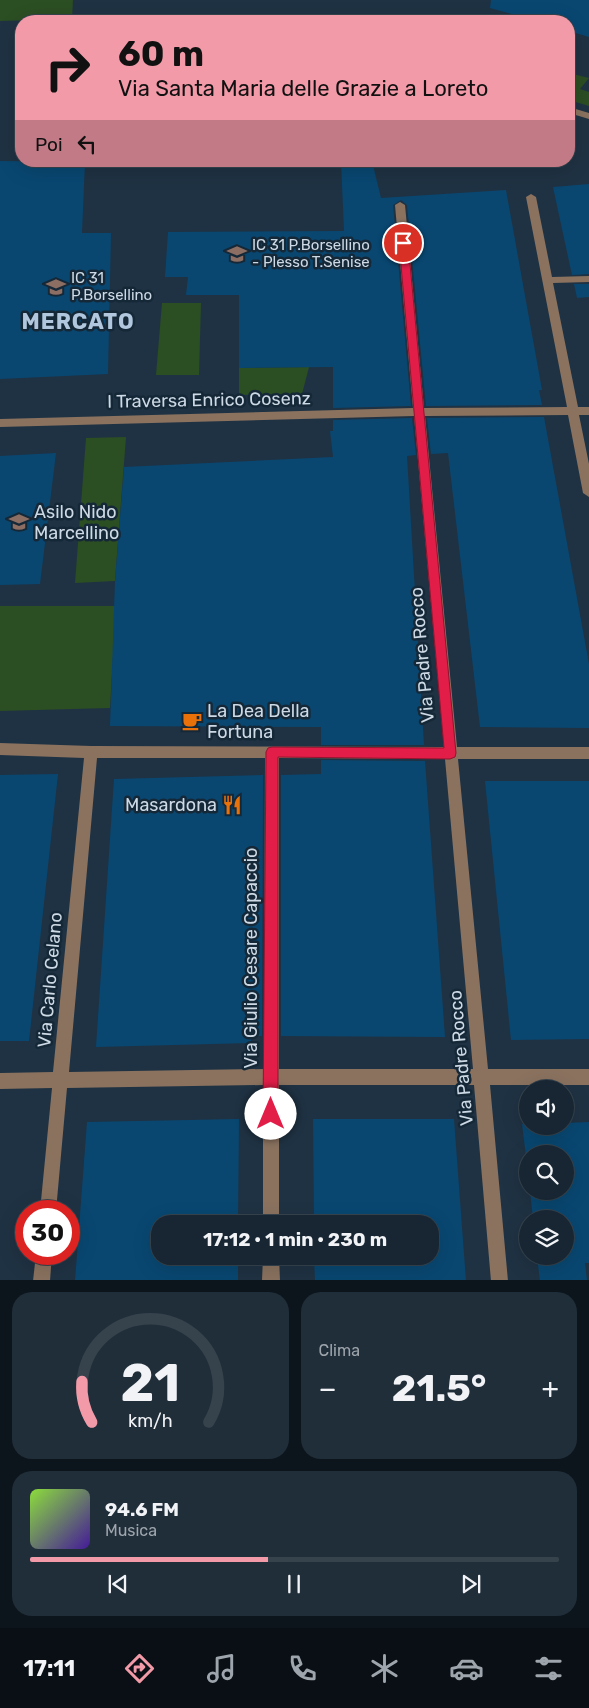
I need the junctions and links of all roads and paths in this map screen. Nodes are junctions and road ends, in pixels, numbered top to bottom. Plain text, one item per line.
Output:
1 (575, 112) edge
2 (589, 116) edge
3 (531, 197) dead end
4 (400, 205) dead end
5 (589, 279) edge
6 (546, 280) junction
7 (573, 411) junction
8 (589, 411) edge
9 (419, 412) junction
10 (0, 423) edge
11 (589, 493) edge
12 (0, 749) edge
13 (91, 752) junction
14 (272, 752) junction
15 (450, 753) junction
16 (589, 753) edge
17 (271, 1077) junction
18 (589, 1077) edge
19 (482, 1078) junction
20 (61, 1080) junction
21 (0, 1081) edge
22 (49, 1200) edge
23 (271, 1215) edge
24 (43, 1265) edge
25 (271, 1265) edge
26 (42, 1280) edge
27 (271, 1280) edge
28 (500, 1280) edge

1 - 2 street
3 - 6 street
4 - 9 street, Via Padre Rocco
5 - 6 street
6 - 7 street
7 - 8 street, I Traversa Enrico Cosenz
7 - 9 street, I Traversa Enrico Cosenz
7 - 11 street
9 - 10 street, I Traversa Enrico Cosenz
9 - 15 street, Via Padre Rocco
12 - 13 street
13 - 14 street
13 - 20 street, Via Carlo Celano
14 - 15 street
14 - 17 street, Via Giulio Cesare Capaccio
15 - 16 street
15 - 19 street, Via Padre Rocco
17 - 19 street
17 - 20 street
17 - 23 street, Via Giulio Cesare Capaccio
18 - 19 street
19 - 28 street, Via Padre Rocco
20 - 21 street
20 - 22 street, Via Carlo Celano
24 - 26 street
25 - 27 street

